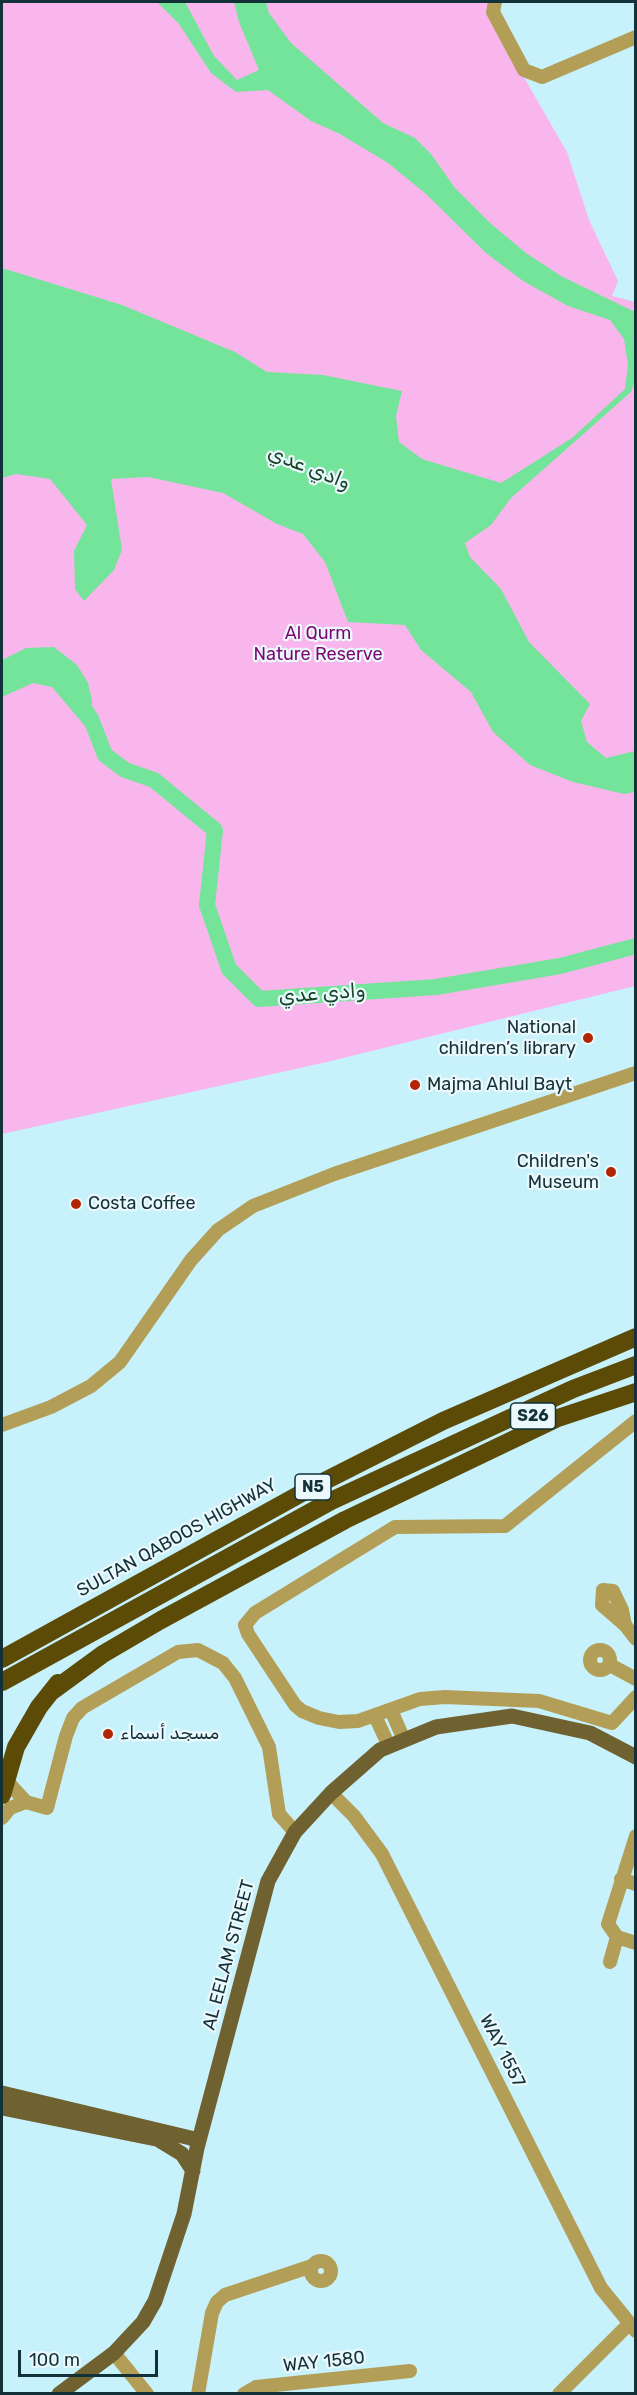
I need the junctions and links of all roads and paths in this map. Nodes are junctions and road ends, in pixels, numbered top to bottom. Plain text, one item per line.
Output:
1 (495, 2) edge
2 (636, 37) edge
3 (636, 1073) edge
4 (636, 1337) edge
5 (636, 1365) edge
6 (636, 1379) edge
7 (636, 1392) edge
8 (636, 1422) edge
9 (2, 1425) edge
10 (430, 1454) junction
11 (256, 1540) junction
12 (625, 1625) dead end
13 (56, 1628) junction
14 (636, 1639) edge
15 (2, 1649) edge
16 (2, 1659) edge
17 (610, 1665) dead end
18 (636, 1679) edge
19 (2, 1682) edge
20 (51, 1692) junction
21 (636, 1697) edge
22 (391, 1710) junction
23 (375, 1716) junction
24 (404, 1740) junction
25 (389, 1746) junction
26 (636, 1758) edge
27 (3, 1787) edge
28 (331, 1793) junction
29 (26, 1802) junction
30 (2, 1818) edge
31 (295, 1832) junction
32 (636, 1836) edge
33 (621, 1879) junction
34 (636, 1884) edge
35 (616, 1936) junction
36 (636, 1943) edge
37 (610, 1962) dead end
38 (2, 2093) edge
39 (2, 2108) edge
40 (205, 2118) junction
41 (164, 2137) junction
42 (198, 2144) junction
43 (193, 2171) junction
44 (312, 2266) dead end
45 (632, 2328) edge
46 (114, 2353) junction
47 (410, 2371) dead end
48 (58, 2394) edge
49 (147, 2394) edge
50 (198, 2394) edge
51 (244, 2394) edge
52 (559, 2394) edge

1 - 2 street
3 - 9 street
4 - 13 highway, SULTAN QABOOS HIGHWAY / N5
5 - 10 highway, N5
6 - 10 highway, S26
7 - 20 highway
8 - 23 street
10 - 11 highway, N5
11 - 19 highway, N5
11 - 20 highway
12 - 14 street
13 - 15 highway
13 - 16 highway, SULTAN QABOOS HIGHWAY / N5
17 - 18 street
20 - 27 highway
21 - 22 street
22 - 23 street
22 - 24 street
23 - 25 street
24 - 25 main road, AL EELAM STREET
24 - 26 main road, AL EELAM STREET
25 - 28 main road, AL EELAM STREET
27 - 29 street
28 - 31 main road, AL EELAM STREET
28 - 45 street, WAY 1557
29 - 30 street
29 - 31 street
31 - 40 main road, AL EELAM STREET
32 - 33 street
33 - 34 street
33 - 35 street
35 - 36 street
35 - 37 street
38 - 41 main road
39 - 41 main road
40 - 41 main road
40 - 42 main road, AL EELAM STREET
41 - 42 main road
41 - 43 main road
42 - 43 main road, AL EELAM STREET
43 - 46 main road, AL EELAM STREET
44 - 50 street
45 - 52 street
46 - 48 main road, AL EELAM STREET
46 - 49 street
47 - 51 street, WAY 1580

